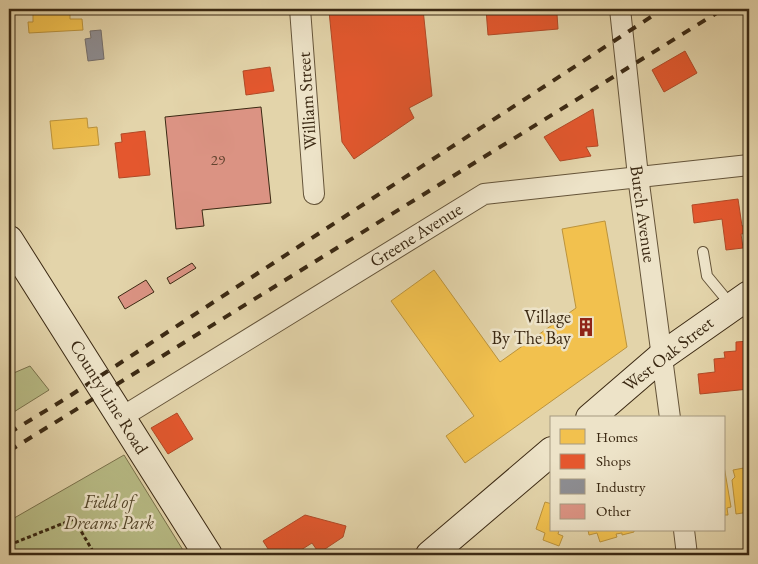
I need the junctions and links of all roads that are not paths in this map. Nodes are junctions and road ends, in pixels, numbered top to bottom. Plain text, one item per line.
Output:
1 (300, 9) edge
2 (620, 9) edge
3 (749, 165) edge
4 (638, 176) junction
5 (314, 194) dead end
6 (9, 240) edge
7 (703, 252) dead end
8 (740, 300) edge
9 (662, 356) junction
10 (592, 416) edge
11 (670, 416) edge
12 (122, 417) junction
13 (550, 453) edge
14 (684, 532) edge
15 (208, 555) edge
16 (430, 555) edge
17 (687, 555) edge

1 - 5 street, William Street
2 - 4 street, Burch Avenue
3 - 4 street, Greene Avenue
4 - 9 street, Burch Avenue
4 - 12 street, Greene Avenue
6 - 12 main road, County Line Road
7 - 8 lane
8 - 9 main road, West Oak Street
9 - 10 main road, West Oak Street
9 - 11 street, Burch Avenue
12 - 15 main road, County Line Road
13 - 16 main road
14 - 17 street

